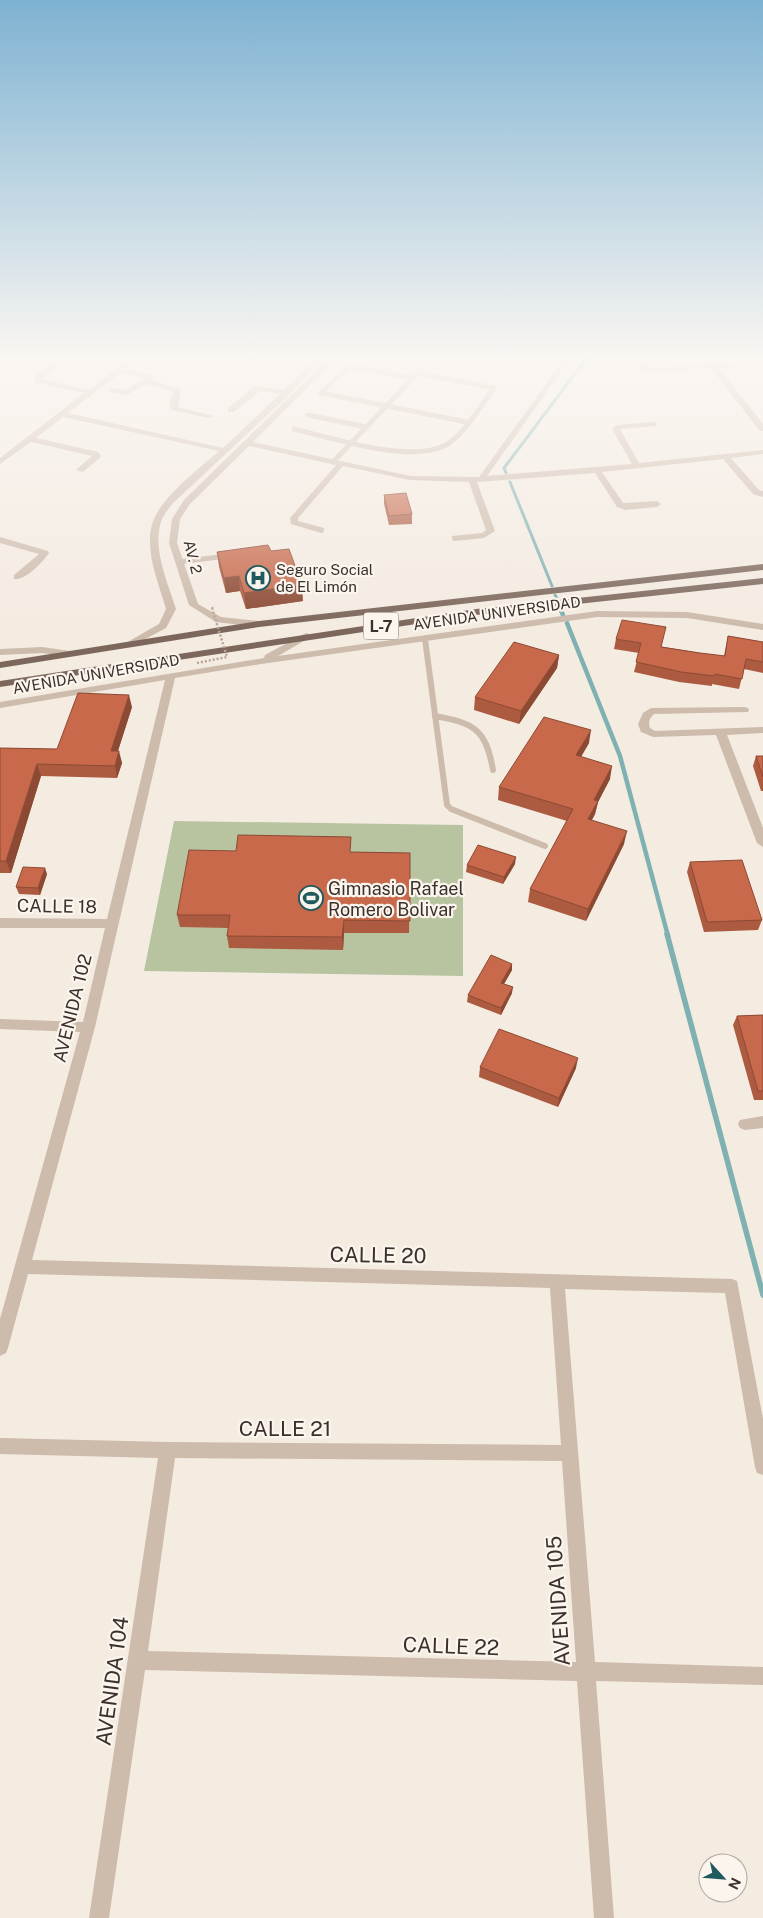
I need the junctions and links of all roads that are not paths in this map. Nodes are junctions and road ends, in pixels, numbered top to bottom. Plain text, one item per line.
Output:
1 (17, 449) edge
2 (71, 449) edge
3 (216, 449) edge
4 (241, 449) edge
5 (272, 449) edge
6 (347, 449) edge
7 (388, 449) edge
8 (437, 449) edge
9 (499, 449) edge
10 (627, 449) edge
11 (223, 450) joint
12 (763, 452) edge
13 (726, 457) junction
14 (1, 460) edge
15 (337, 463) junction
16 (637, 466) junction
17 (80, 470) dead end
18 (598, 470) junction
19 (476, 480) junction
20 (763, 494) edge
21 (657, 504) dead end
22 (322, 530) dead end
23 (455, 538) dead end
24 (0, 540) edge
25 (237, 555) edge
26 (178, 562) junction
27 (763, 567) edge
28 (17, 577) dead end
29 (763, 581) edge
30 (707, 586) junction
31 (763, 590) edge
32 (259, 624) junction
33 (763, 627) edge
34 (306, 636) junction
35 (425, 639) junction
36 (131, 643) junction
37 (0, 652) edge
38 (70, 654) junction
39 (261, 661) junction
40 (0, 665) edge
41 (171, 676) junction
42 (0, 684) edge
43 (0, 706) edge
44 (744, 710) dead end
45 (435, 716) junction
46 (720, 730) junction
47 (763, 730) edge
48 (493, 770) dead end
49 (758, 812) edge
50 (763, 843) edge
51 (545, 846) dead end
52 (0, 923) edge
53 (113, 924) junction
54 (0, 1024) edge
55 (88, 1027) junction
56 (763, 1122) edge
57 (745, 1124) dead end
58 (23, 1267) junction
59 (557, 1280) junction
60 (0, 1348) edge
61 (0, 1446) edge
62 (168, 1450) junction
63 (570, 1453) junction
64 (763, 1467) edge
65 (138, 1660) junction
66 (586, 1673) junction
67 (763, 1676) edge
68 (99, 1918) edge
69 (604, 1918) edge

1 - 14 street
2 - 17 street
3 - 11 street
4 - 26 street, AV. 2
5 - 15 street
6 - 15 lane
7 - 8 lane
9 - 19 street
10 - 16 street
11 - 36 street, AV. 2
12 - 13 street
13 - 16 street
13 - 20 street
15 - 19 street
15 - 22 street
16 - 18 street
18 - 19 street
18 - 21 street
19 - 23 street
24 - 28 street
25 - 26 lane
26 - 32 street, AV. 2
27 - 32 main road, AVENIDA UNIVERSIDAD / L-7
29 - 30 main road, AVENIDA UNIVERSIDAD / L-7
30 - 31 main road
30 - 34 main road, AVENIDA UNIVERSIDAD / L-7
32 - 36 main road, AVENIDA UNIVERSIDAD / L-7
33 - 35 street, AVENIDA UNIVERSIDAD / L-7
34 - 39 street
34 - 42 main road, AVENIDA UNIVERSIDAD / L-7
35 - 39 street, AVENIDA UNIVERSIDAD / L-7
35 - 45 lane
36 - 38 main road, AVENIDA UNIVERSIDAD / L-7
37 - 38 street, AVENIDA UNIVERSIDAD / L-7
38 - 40 main road, AVENIDA UNIVERSIDAD / L-7
39 - 41 street, AVENIDA UNIVERSIDAD / L-7
41 - 43 street, AVENIDA UNIVERSIDAD / L-7
41 - 53 street, AVENIDA 102
44 - 46 street
45 - 48 lane
45 - 51 lane
46 - 47 street
46 - 49 street
49 - 50 street
52 - 53 street, CALLE 18
53 - 55 street, AVENIDA 102
54 - 55 street
55 - 58 street, AVENIDA 102
56 - 57 street
58 - 59 street, CALLE 20
58 - 60 street, AVENIDA 102
59 - 63 street, AVENIDA 105
59 - 64 street, CALLE 20
61 - 62 street, CALLE 21
62 - 63 street, CALLE 21
62 - 65 street, AVENIDA 104
63 - 66 street, AVENIDA 105
65 - 66 street, CALLE 22
65 - 68 street, AVENIDA 104
66 - 67 street, CALLE 22
66 - 69 street, AVENIDA 105

